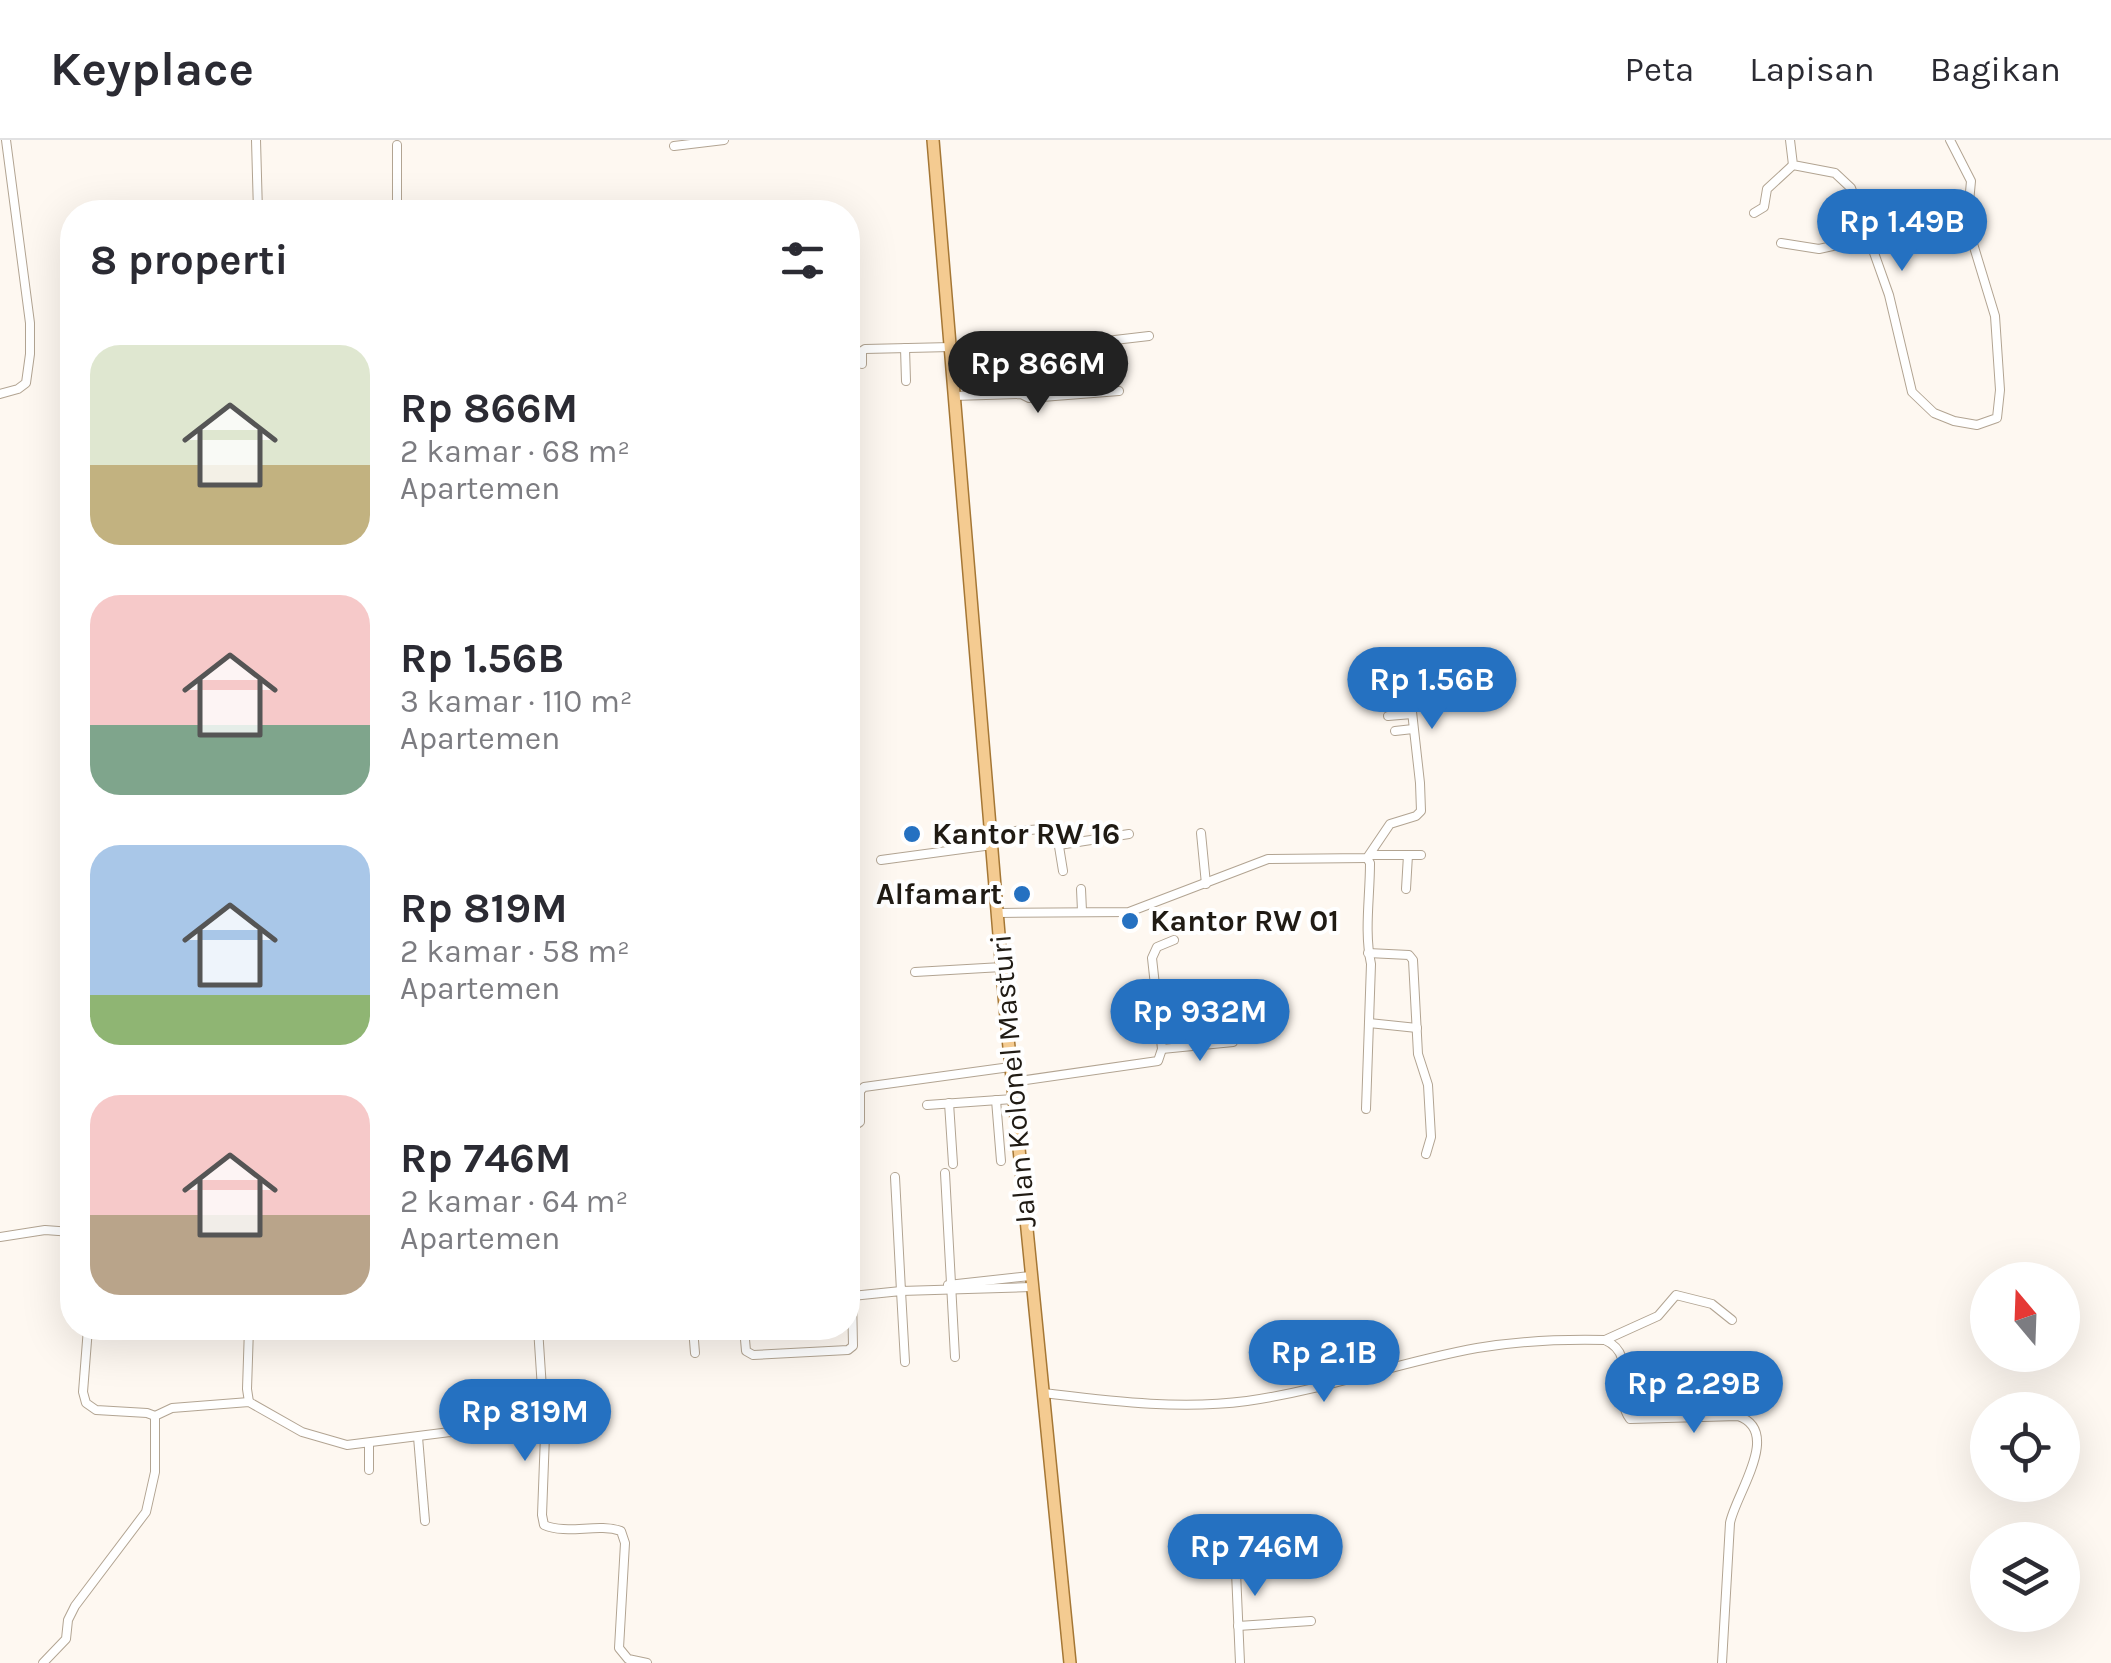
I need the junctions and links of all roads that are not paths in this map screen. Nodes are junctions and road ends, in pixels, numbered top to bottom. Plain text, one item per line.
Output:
1 (6, 140) edge
2 (256, 140) edge
3 (724, 140) edge
4 (933, 140) edge
5 (1790, 140) edge
6 (1950, 140) edge
7 (397, 145) dead end
8 (674, 146) dead end
9 (1792, 166) junction
10 (258, 200) edge
11 (397, 200) edge
12 (1754, 213) dead end
13 (1869, 238) junction
14 (1781, 243) dead end
15 (1149, 336) dead end
16 (905, 348) junction
17 (952, 353) junction
18 (862, 364) dead end
19 (906, 381) dead end
20 (1119, 390) dead end
21 (0, 394) edge
22 (954, 396) junction
23 (1409, 685) dead end
24 (1412, 714) junction
25 (1388, 716) dead end
26 (1413, 729) junction
27 (1394, 731) dead end
28 (1200, 832) dead end
29 (1129, 834) dead end
30 (991, 839) junction
31 (1060, 845) junction
32 (1408, 855) junction
33 (1421, 855) dead end
34 (1369, 856) junction
35 (881, 860) dead end
36 (1063, 870) dead end
37 (1206, 884) junction
38 (1081, 889) dead end
39 (1406, 889) dead end
40 (1082, 910) junction
41 (999, 913) junction
42 (1174, 940) dead end
43 (1368, 953) junction
44 (1002, 968) junction
45 (915, 972) dead end
46 (1369, 1022) junction
47 (1417, 1028) junction
48 (1234, 1042) dead end
49 (1162, 1050) junction
50 (1010, 1067) junction
51 (1012, 1082) junction
52 (860, 1091) edge
53 (860, 1091) edge
54 (949, 1104) junction
55 (1014, 1104) junction
56 (927, 1105) dead end
57 (996, 1105) junction
58 (1366, 1108) dead end
59 (860, 1122) edge
60 (1426, 1154) dead end
61 (1001, 1162) dead end
62 (953, 1164) dead end
63 (945, 1172) dead end
64 (896, 1177) dead end
65 (60, 1231) edge
66 (0, 1237) edge
67 (1031, 1282) junction
68 (949, 1287) junction
69 (901, 1292) junction
70 (860, 1295) edge
71 (1732, 1320) dead end
72 (87, 1340) edge
73 (248, 1340) edge
74 (539, 1340) edge
75 (694, 1340) edge
76 (745, 1340) edge
77 (853, 1340) edge
78 (1605, 1340) junction
79 (695, 1352) dead end
80 (954, 1357) dead end
81 (905, 1362) dead end
82 (1042, 1393) junction
83 (250, 1402) junction
84 (155, 1416) junction
85 (544, 1435) junction
86 (418, 1436) junction
87 (369, 1443) junction
88 (370, 1470) dead end
89 (425, 1521) dead end
90 (1303, 1564) dead end
91 (1311, 1621) dead end
92 (1238, 1626) junction
93 (43, 1663) edge
94 (646, 1663) edge
95 (1070, 1663) edge
96 (1240, 1663) edge
97 (1722, 1663) edge

1 - 21 street
2 - 10 street
3 - 8 street
4 - 17 main road, Jalan Kolonel Masturi
5 - 9 street
6 - 13 street
7 - 11 street
9 - 12 street
9 - 13 street
13 - 14 street
15 - 17 street
16 - 17 street
16 - 18 street
16 - 19 street
17 - 22 main road, Jalan Kolonel Masturi
20 - 22 street
22 - 30 main road, Jalan Kolonel Masturi
23 - 24 street
24 - 25 street
24 - 26 street
26 - 27 street
26 - 34 street
28 - 37 street
29 - 31 street
30 - 31 street
30 - 35 street
30 - 41 main road, Jalan Kolonel Masturi
31 - 36 street
32 - 33 street
32 - 34 street
32 - 39 street
34 - 37 street
34 - 43 street
37 - 40 street
38 - 40 street
40 - 41 street
41 - 44 main road, Jalan Kolonel Masturi
42 - 49 street
43 - 46 street
43 - 47 street
44 - 45 street
44 - 50 main road, Jalan Kolonel Masturi
46 - 47 street
46 - 58 street
47 - 60 street
48 - 49 street
49 - 51 street
50 - 51 main road, Jalan Kolonel Masturi
50 - 52 street
51 - 55 main road, Jalan Kolonel Masturi
53 - 59 street
54 - 56 street
54 - 57 street
54 - 62 street
55 - 57 street
55 - 67 main road, Jalan Kolonel Masturi
57 - 61 street
63 - 68 street
64 - 69 street
65 - 66 street
67 - 68 street
67 - 82 main road, Jalan Kolonel Masturi
68 - 69 street
68 - 80 street
69 - 70 street
69 - 81 street
71 - 78 street
72 - 84 street
73 - 83 street
74 - 85 street
75 - 79 street
76 - 77 street
78 - 82 street
78 - 97 street
82 - 95 main road, Jalan Kolonel Masturi
83 - 84 street
83 - 87 street
84 - 93 street
85 - 86 street
85 - 94 street
86 - 87 street
86 - 89 street
87 - 88 street
90 - 92 street
91 - 92 street
92 - 96 street

